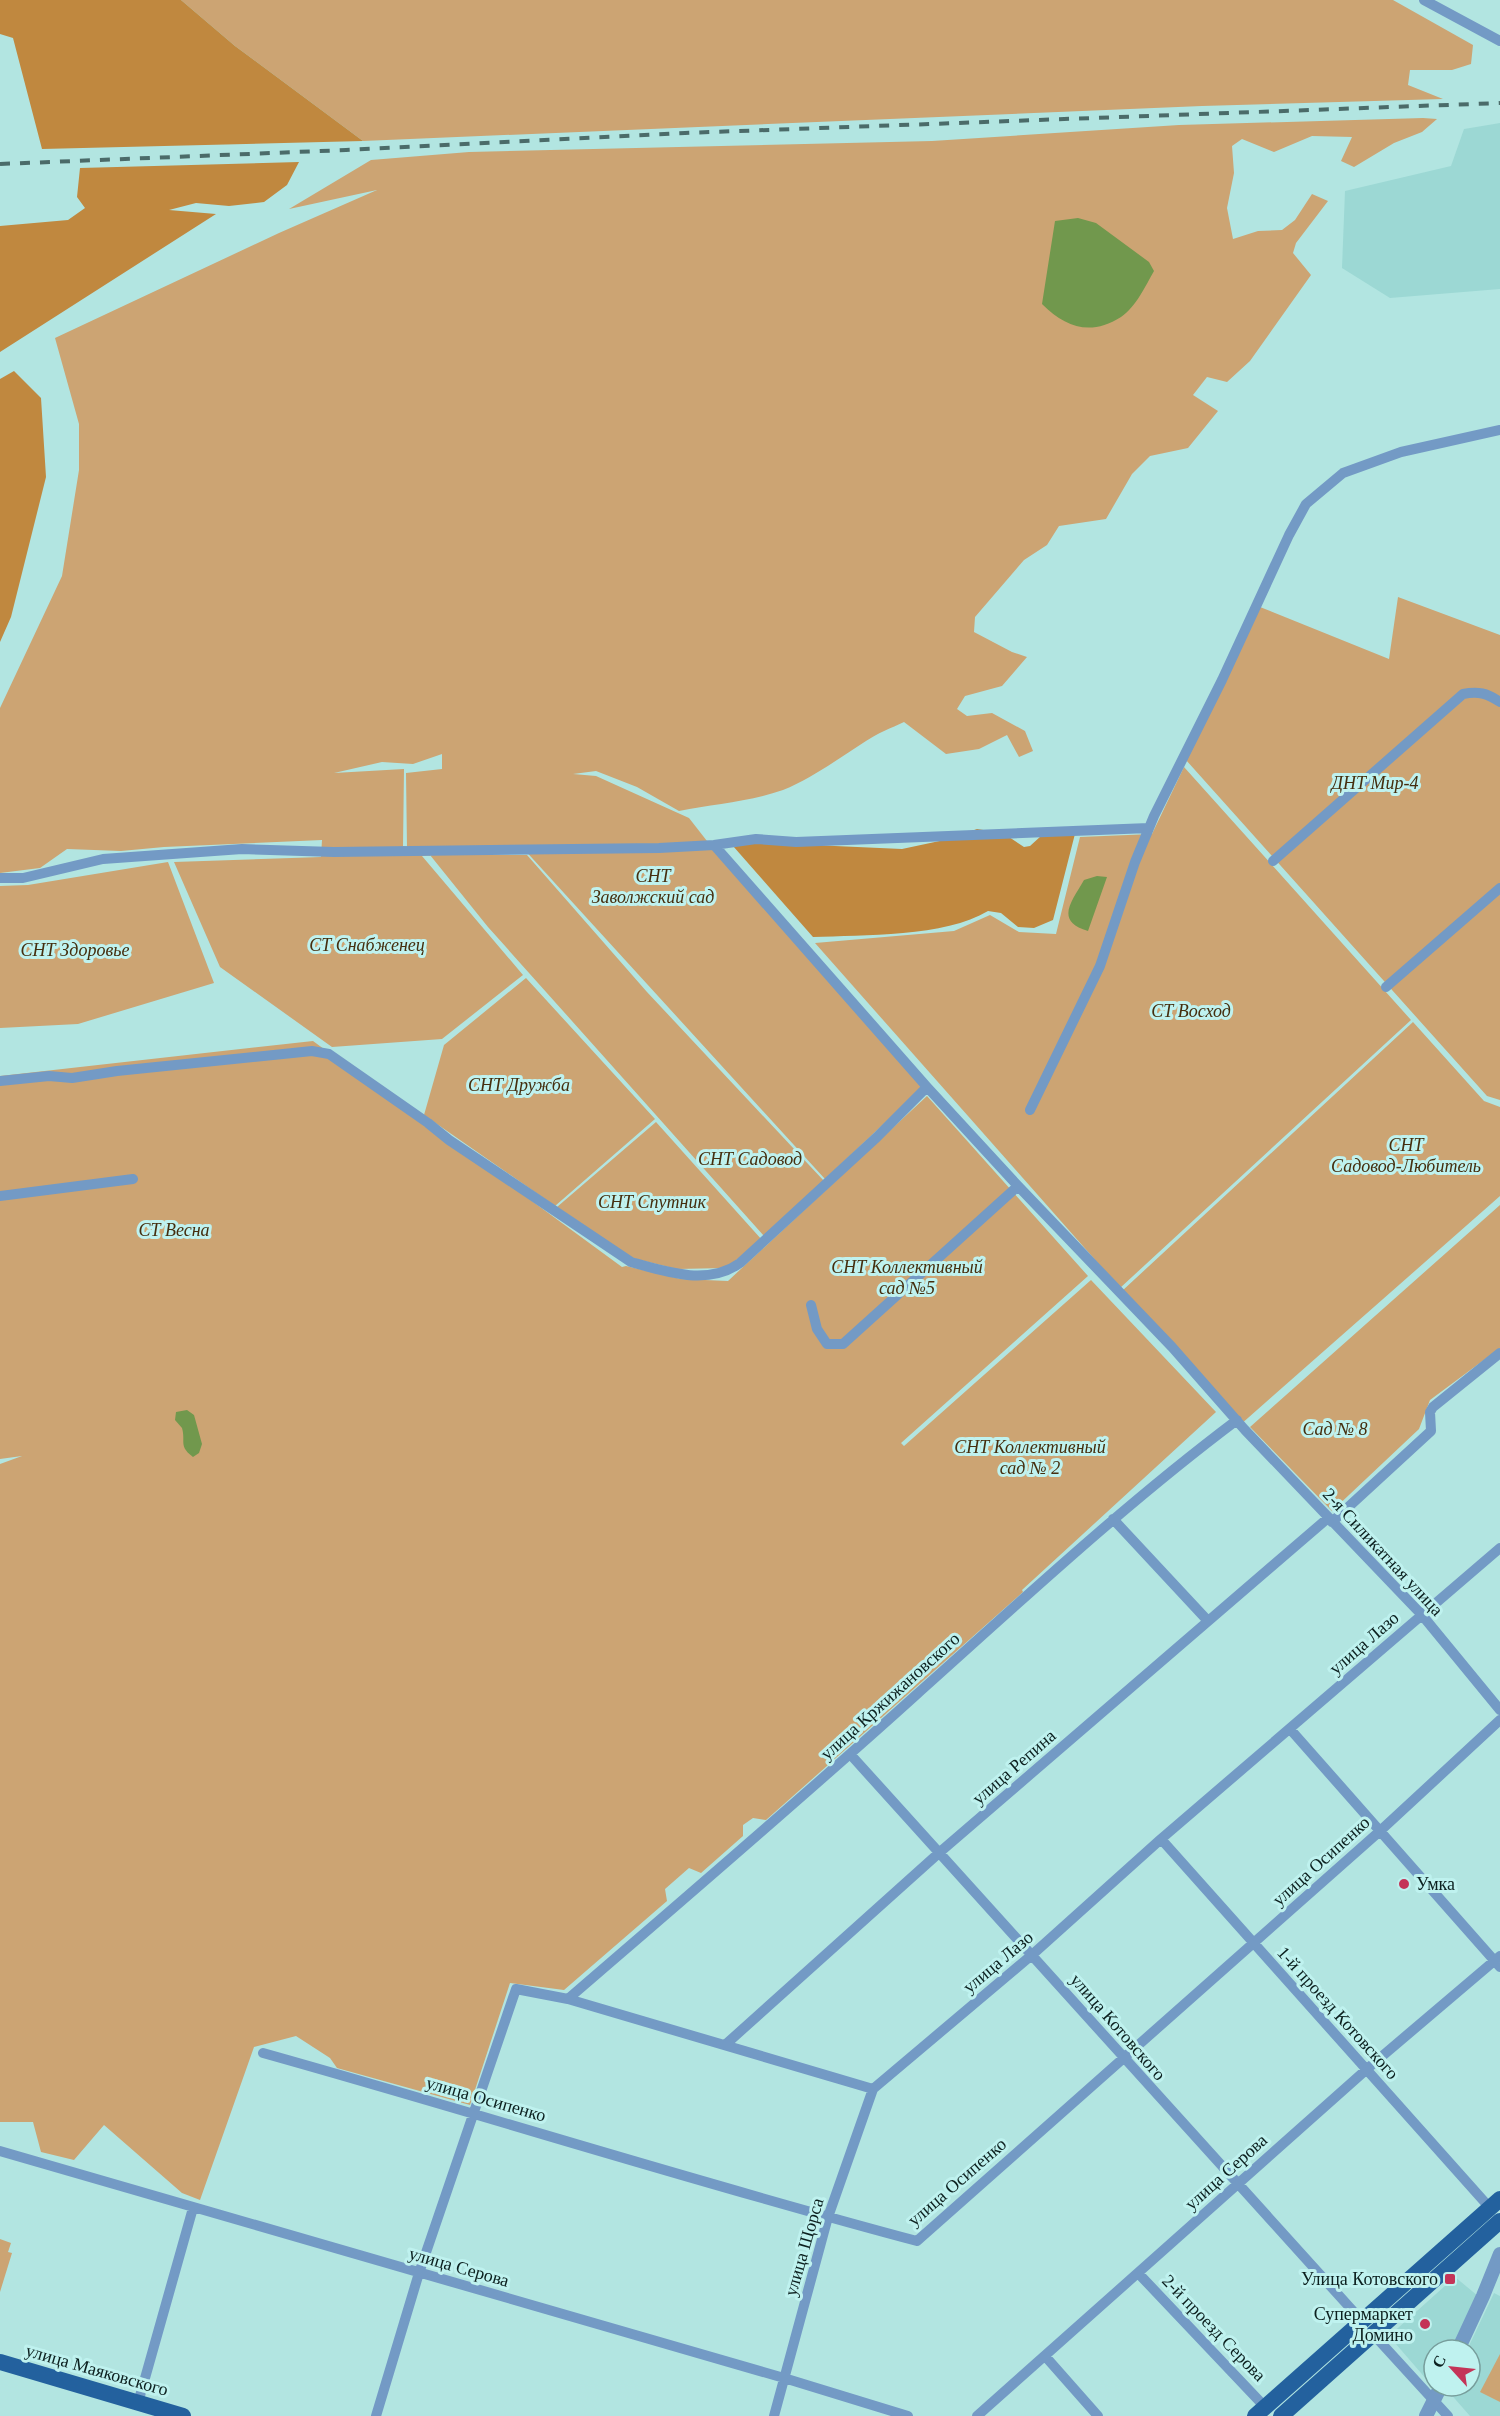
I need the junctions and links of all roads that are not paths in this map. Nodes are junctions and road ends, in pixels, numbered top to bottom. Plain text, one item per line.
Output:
1 (1424, 0) edge
2 (1500, 41) edge
3 (1500, 430) edge
4 (1500, 702) edge
5 (1149, 828) junction
6 (714, 845) junction
7 (1273, 861) dead end
8 (0, 878) edge
9 (1500, 888) edge
10 (1386, 987) dead end
11 (0, 1081) edge
12 (927, 1087) junction
13 (1030, 1110) dead end
14 (133, 1179) dead end
15 (1018, 1186) junction
16 (0, 1196) edge
17 (811, 1305) dead end
18 (1500, 1353) edge
19 (1237, 1420) junction
20 (1113, 1519) junction
21 (1330, 1520) junction
22 (1500, 1548) edge
23 (1422, 1615) junction
24 (1208, 1621) junction
25 (1500, 1710) edge
26 (1500, 1720) edge
27 (1290, 1729) junction
28 (850, 1754) junction
29 (1380, 1831) junction
30 (1161, 1839) junction
31 (940, 1852) junction
32 (1253, 1943) junction
33 (1033, 1954) junction
34 (1498, 1961) edge
35 (568, 2000) junction
36 (725, 2045) junction
37 (263, 2053) dead end
38 (1123, 2058) junction
39 (1367, 2069) junction
40 (873, 2089) junction
41 (474, 2112) junction
42 (0, 2151) edge
43 (1238, 2185) junction
44 (193, 2208) junction
45 (1497, 2210) edge
46 (828, 2217) junction
47 (1500, 2254) edge
48 (419, 2272) junction
49 (1138, 2273) junction
50 (1368, 2328) junction
51 (1464, 2338) edge
52 (1045, 2356) junction
53 (0, 2362) edge
54 (784, 2378) junction
55 (1434, 2400) junction
56 (138, 2403) junction
57 (1260, 2411) edge
58 (183, 2416) edge
59 (376, 2416) edge
60 (774, 2416) edge
61 (908, 2416) edge
62 (976, 2416) edge
63 (1098, 2416) edge
64 (1281, 2416) edge
65 (1426, 2416) edge
66 (1448, 2416) edge

1 - 2 street
3 - 5 street
4 - 7 street
5 - 6 street
5 - 13 street
6 - 8 street
6 - 12 street, 2-я Силикатная улица
9 - 10 street
11 - 12 street
12 - 15 street, 2-я Силикатная улица
14 - 16 street
15 - 17 street
15 - 19 street, 2-я Силикатная улица
18 - 21 street, улица Репина
19 - 20 street, улица Кржижановского
19 - 21 street, 2-я Силикатная улица
20 - 24 street
20 - 28 street, улица Кржижановского
21 - 23 street, 2-я Силикатная улица
21 - 24 street, улица Репина
22 - 23 street, улица Лазо
23 - 25 street, 2-я Силикатная улица
23 - 27 street, улица Лазо
24 - 31 street, улица Репина
26 - 29 street, улица Осипенко
27 - 29 street
27 - 30 street, улица Лазо
28 - 31 street, улица Котовского
28 - 35 street, улица Кржижановского
29 - 32 street, улица Осипенко
29 - 34 street
30 - 32 street, 1-й проезд Котовского
30 - 33 street, улица Лазо
31 - 33 street, улица Котовского
31 - 36 street, улица Репина
32 - 38 street, улица Осипенко
32 - 39 street, 1-й проезд Котовского
33 - 38 street, улица Котовского
33 - 40 street, улица Лазо
34 - 39 street, улица Серова
35 - 36 street
35 - 41 street
36 - 40 street
37 - 41 street, улица Осипенко
38 - 43 street, улица Котовского
38 - 46 street, улица Осипенко
39 - 43 street, улица Серова
39 - 45 street, 1-й проезд Котовского
40 - 46 street, улица Щорса
41 - 46 street, улица Осипенко
41 - 48 street
42 - 44 street, улица Серова
43 - 49 street, улица Серова
43 - 50 street, улица Котовского
44 - 48 street, улица Серова
44 - 56 street
45 - 50 main road
46 - 54 street, улица Щорса
47 - 51 street
48 - 54 street, улица Серова
48 - 59 street
49 - 52 street, улица Серова
49 - 57 street, 2-й проезд Серова
50 - 55 street, улица Котовского
50 - 57 main road
50 - 64 main road
52 - 62 street, улица Серова
52 - 63 street
53 - 56 main road, улица Маяковского
54 - 60 street, улица Щорса
54 - 61 street, улица Серова
55 - 65 street
55 - 66 street, улица Котовского
56 - 58 main road, улица Маяковского

